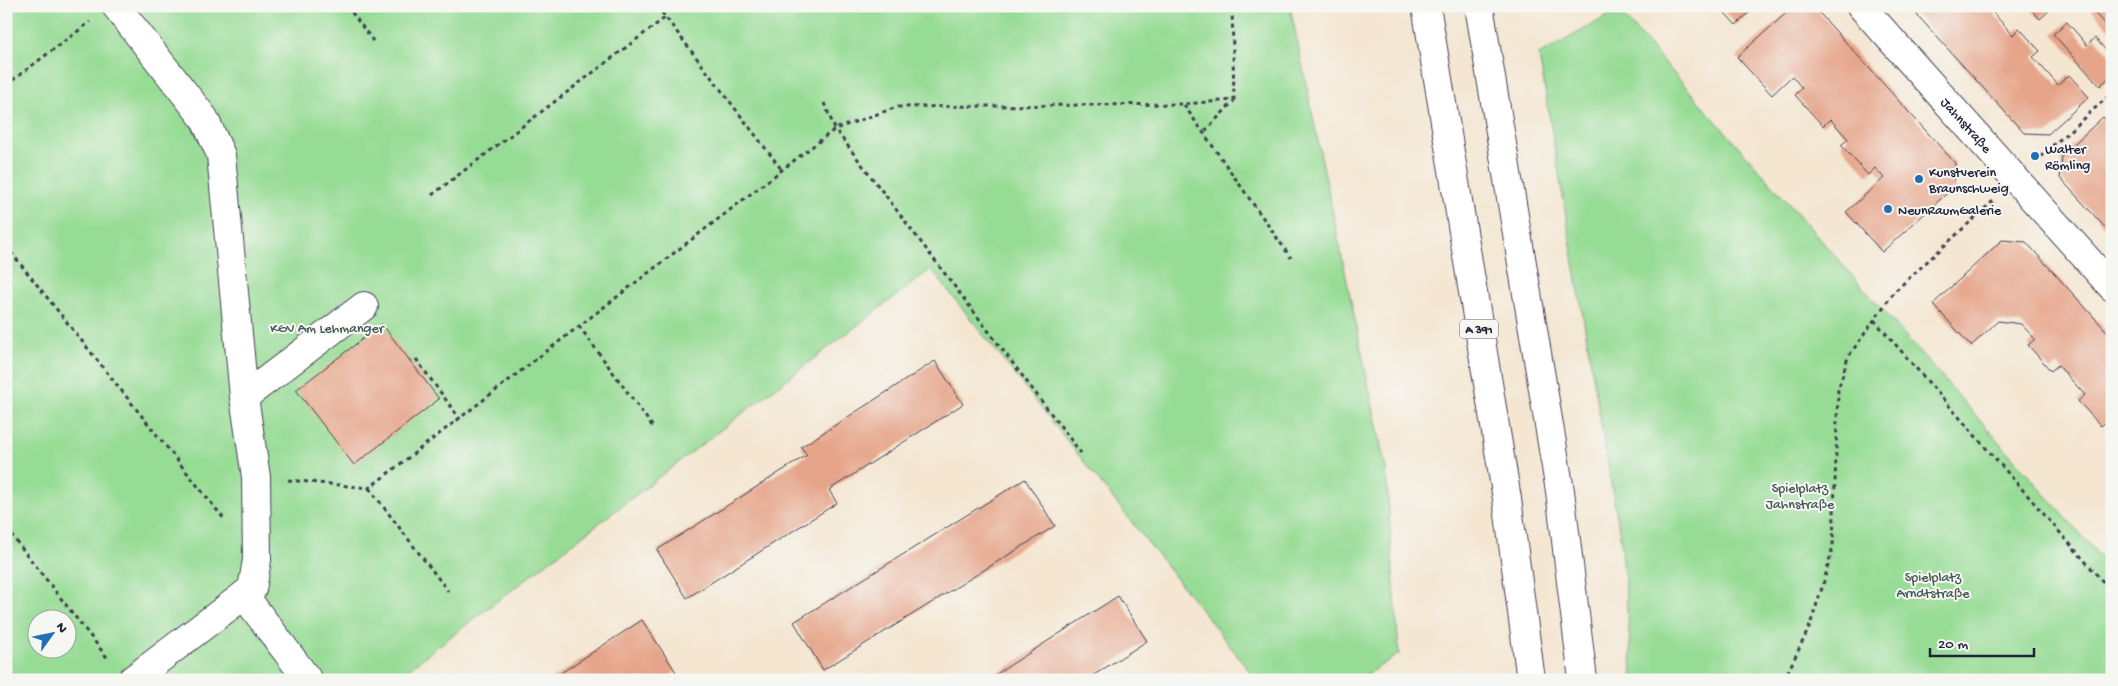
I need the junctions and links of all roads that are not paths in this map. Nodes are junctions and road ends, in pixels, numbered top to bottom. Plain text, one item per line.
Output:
1 (1426, 6) edge
2 (1479, 6) edge
3 (1861, 6) edge
4 (106, 12) edge
5 (2112, 287) edge
6 (364, 306) dead end
7 (244, 397) junction
8 (244, 595) junction
9 (122, 672) edge
10 (308, 680) edge
11 (1531, 680) edge
12 (1583, 680) edge

1 - 11 main road, A 391
2 - 12 main road
3 - 5 main road, Jahnstraße
4 - 7 main road
6 - 7 main road
7 - 8 main road
8 - 9 main road
8 - 10 main road

